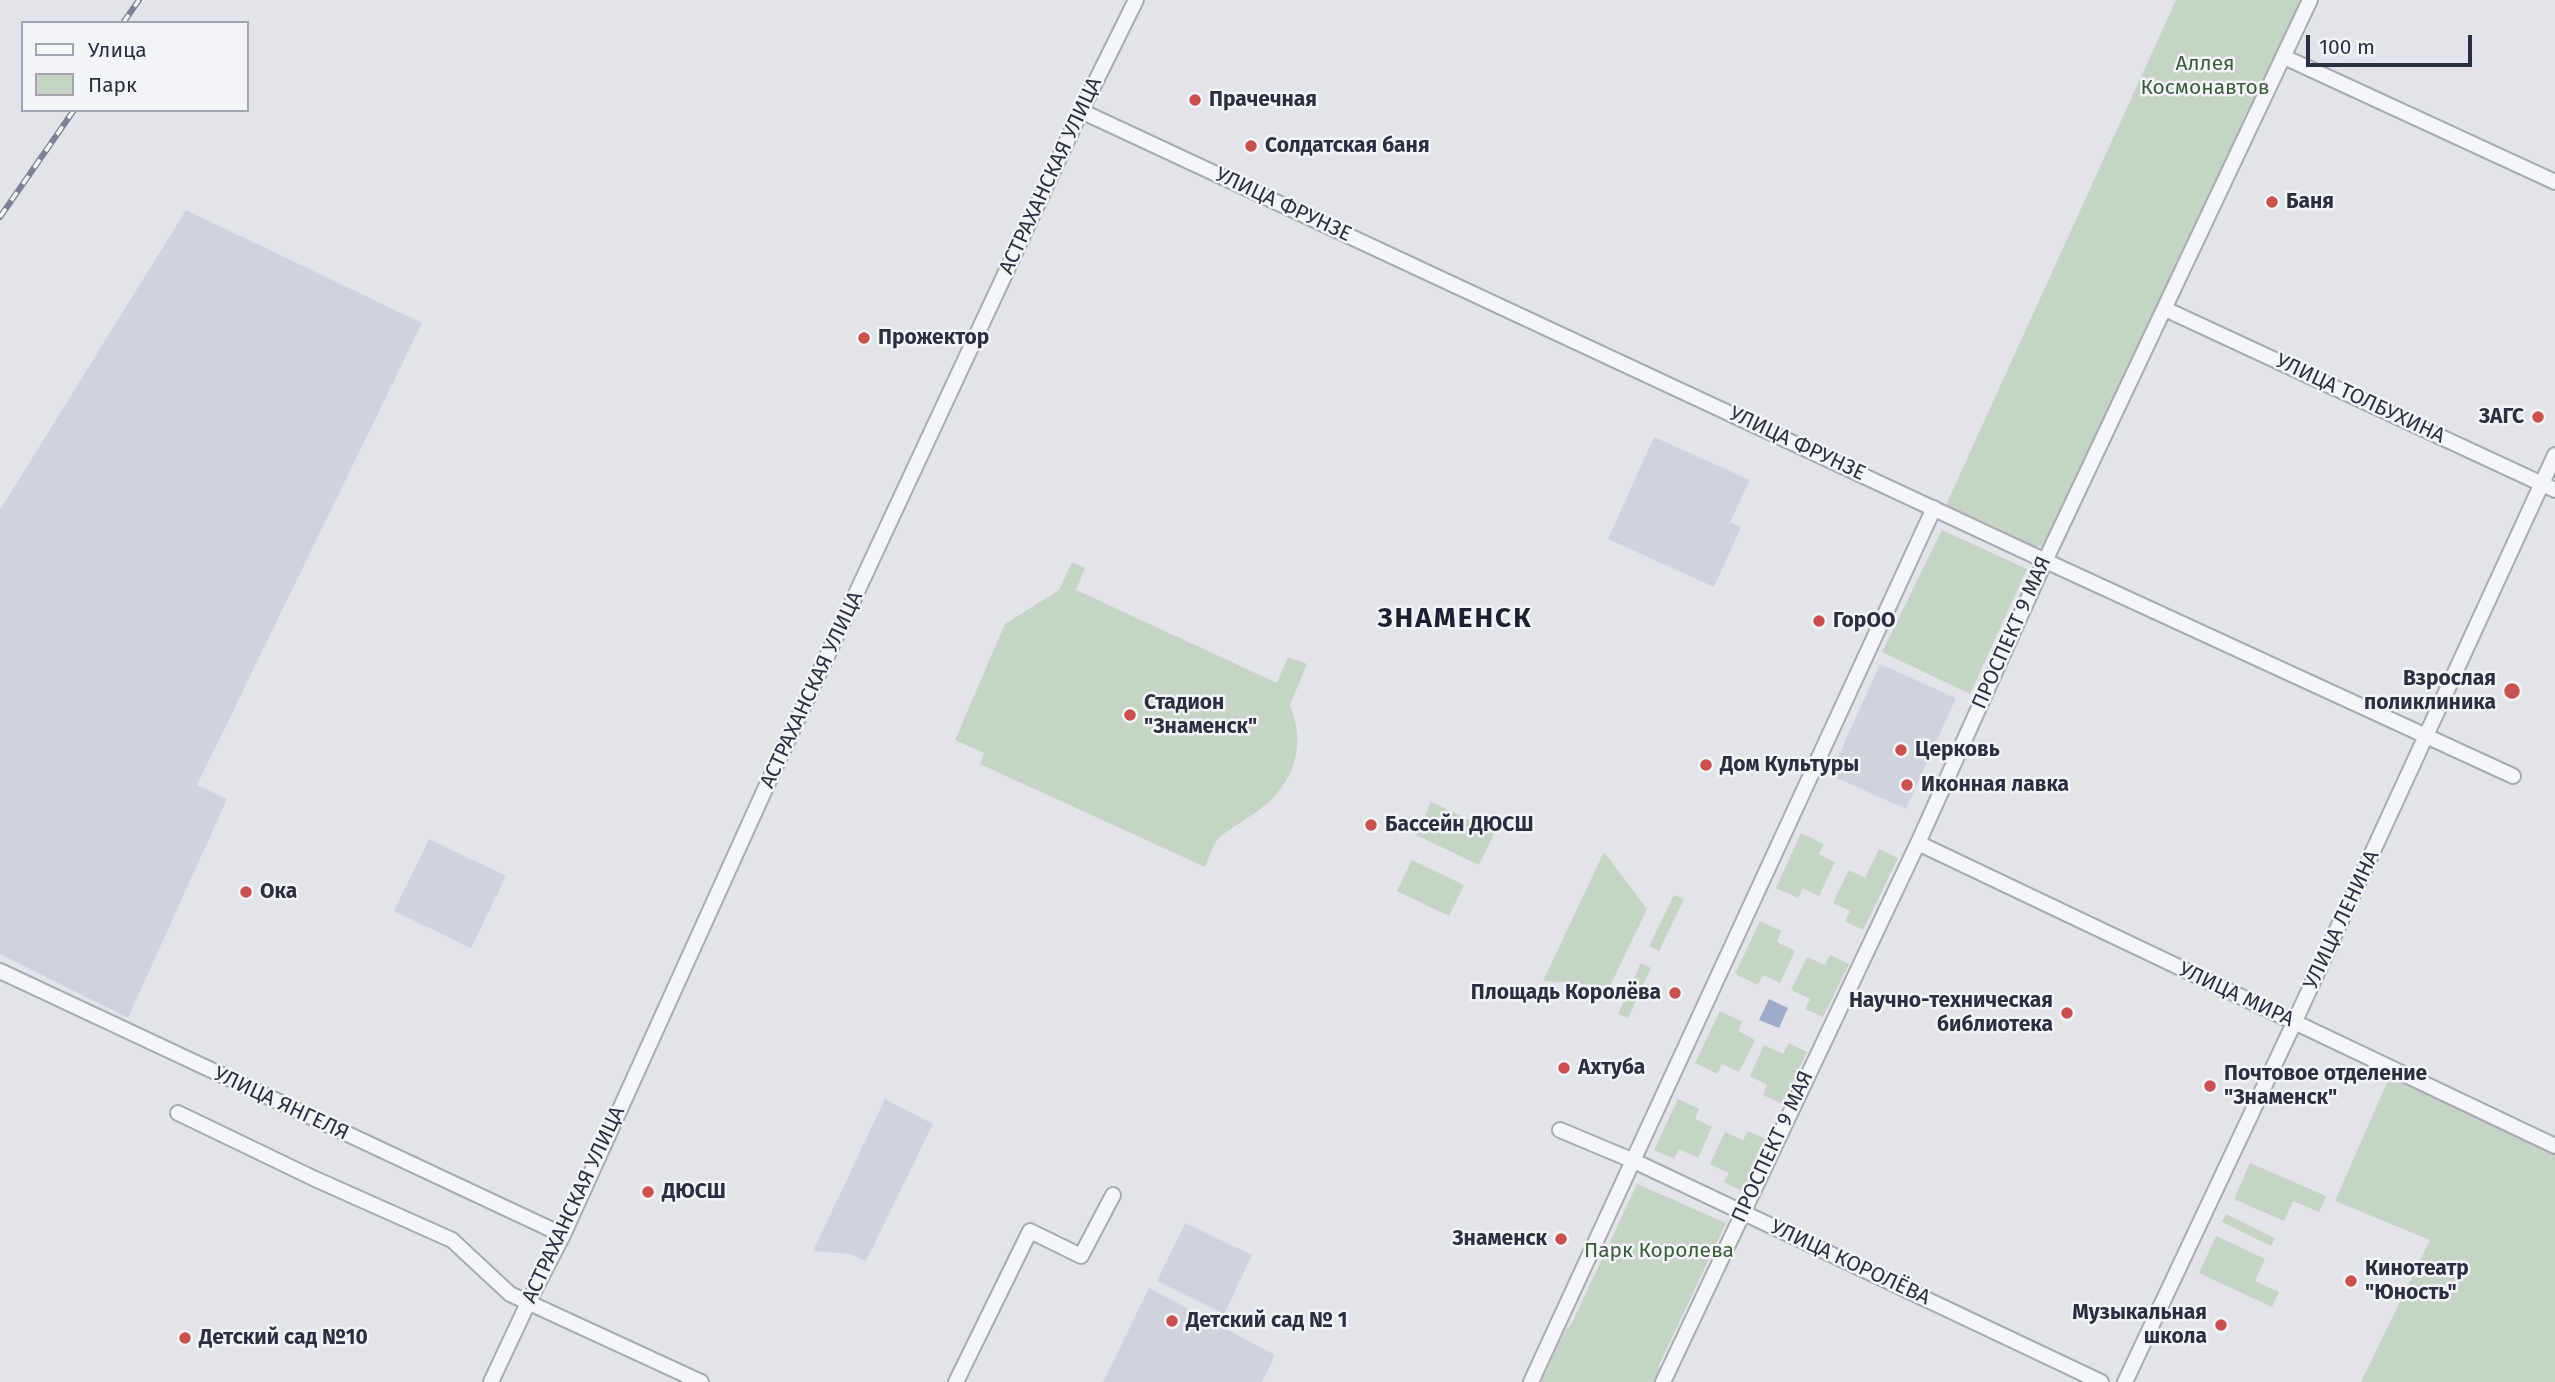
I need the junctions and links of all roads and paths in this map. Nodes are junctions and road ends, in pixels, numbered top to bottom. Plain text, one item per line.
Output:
1 (1136, 0) edge
2 (2310, 0) edge
3 (2284, 57) junction
4 (1081, 111) junction
5 (2555, 182) edge
6 (2165, 309) junction
7 (2555, 455) edge
8 (2548, 487) edge
9 (1934, 508) junction
10 (2045, 561) junction
11 (2426, 737) junction
12 (2513, 776) dead end
13 (1918, 843) junction
14 (0, 971) edge
15 (2294, 1023) junction
16 (178, 1113) dead end
17 (1560, 1129) dead end
18 (2555, 1146) edge
19 (1634, 1161) junction
20 (1113, 1195) dead end
21 (1742, 1212) junction
22 (563, 1235) junction
23 (528, 1303) junction
24 (491, 1382) edge
25 (701, 1382) edge
26 (956, 1382) edge
27 (1531, 1382) edge
28 (1663, 1382) edge
29 (2101, 1382) edge
30 (2125, 1382) edge

1 - 4 street, АСТРАХАНСКАЯ УЛИЦА
2 - 3 street, ПРОСПЕКТ 9 МАЯ
3 - 5 street
3 - 6 street, ПРОСПЕКТ 9 МАЯ
4 - 9 street, УЛИЦА ФРУНЗЕ
4 - 22 street, АСТРАХАНСКАЯ УЛИЦА
6 - 8 street, УЛИЦА ТОЛБУХИНА
6 - 10 street, ПРОСПЕКТ 9 МАЯ
7 - 8 street, УЛИЦА ЛЕНИНА
8 - 11 street, УЛИЦА ЛЕНИНА
9 - 10 street, УЛИЦА ФРУНЗЕ
9 - 19 street
10 - 11 street, УЛИЦА ФРУНЗЕ
10 - 13 street, ПРОСПЕКТ 9 МАЯ
11 - 12 street, УЛИЦА ФРУНЗЕ
11 - 15 street, УЛИЦА ЛЕНИНА
13 - 15 street, УЛИЦА МИРА
13 - 21 street, ПРОСПЕКТ 9 МАЯ
14 - 22 street, УЛИЦА ЯНГЕЛЯ
15 - 18 street, УЛИЦА МИРА
15 - 30 street, УЛИЦА ЛЕНИНА
16 - 23 street
17 - 19 street, УЛИЦА КОРОЛЁВА
19 - 21 street, УЛИЦА КОРОЛЁВА
19 - 27 street
20 - 26 street
21 - 28 street, ПРОСПЕКТ 9 МАЯ
21 - 29 street, УЛИЦА КОРОЛЁВА
22 - 23 street, АСТРАХАНСКАЯ УЛИЦА
23 - 24 street, АСТРАХАНСКАЯ УЛИЦА
23 - 25 street

